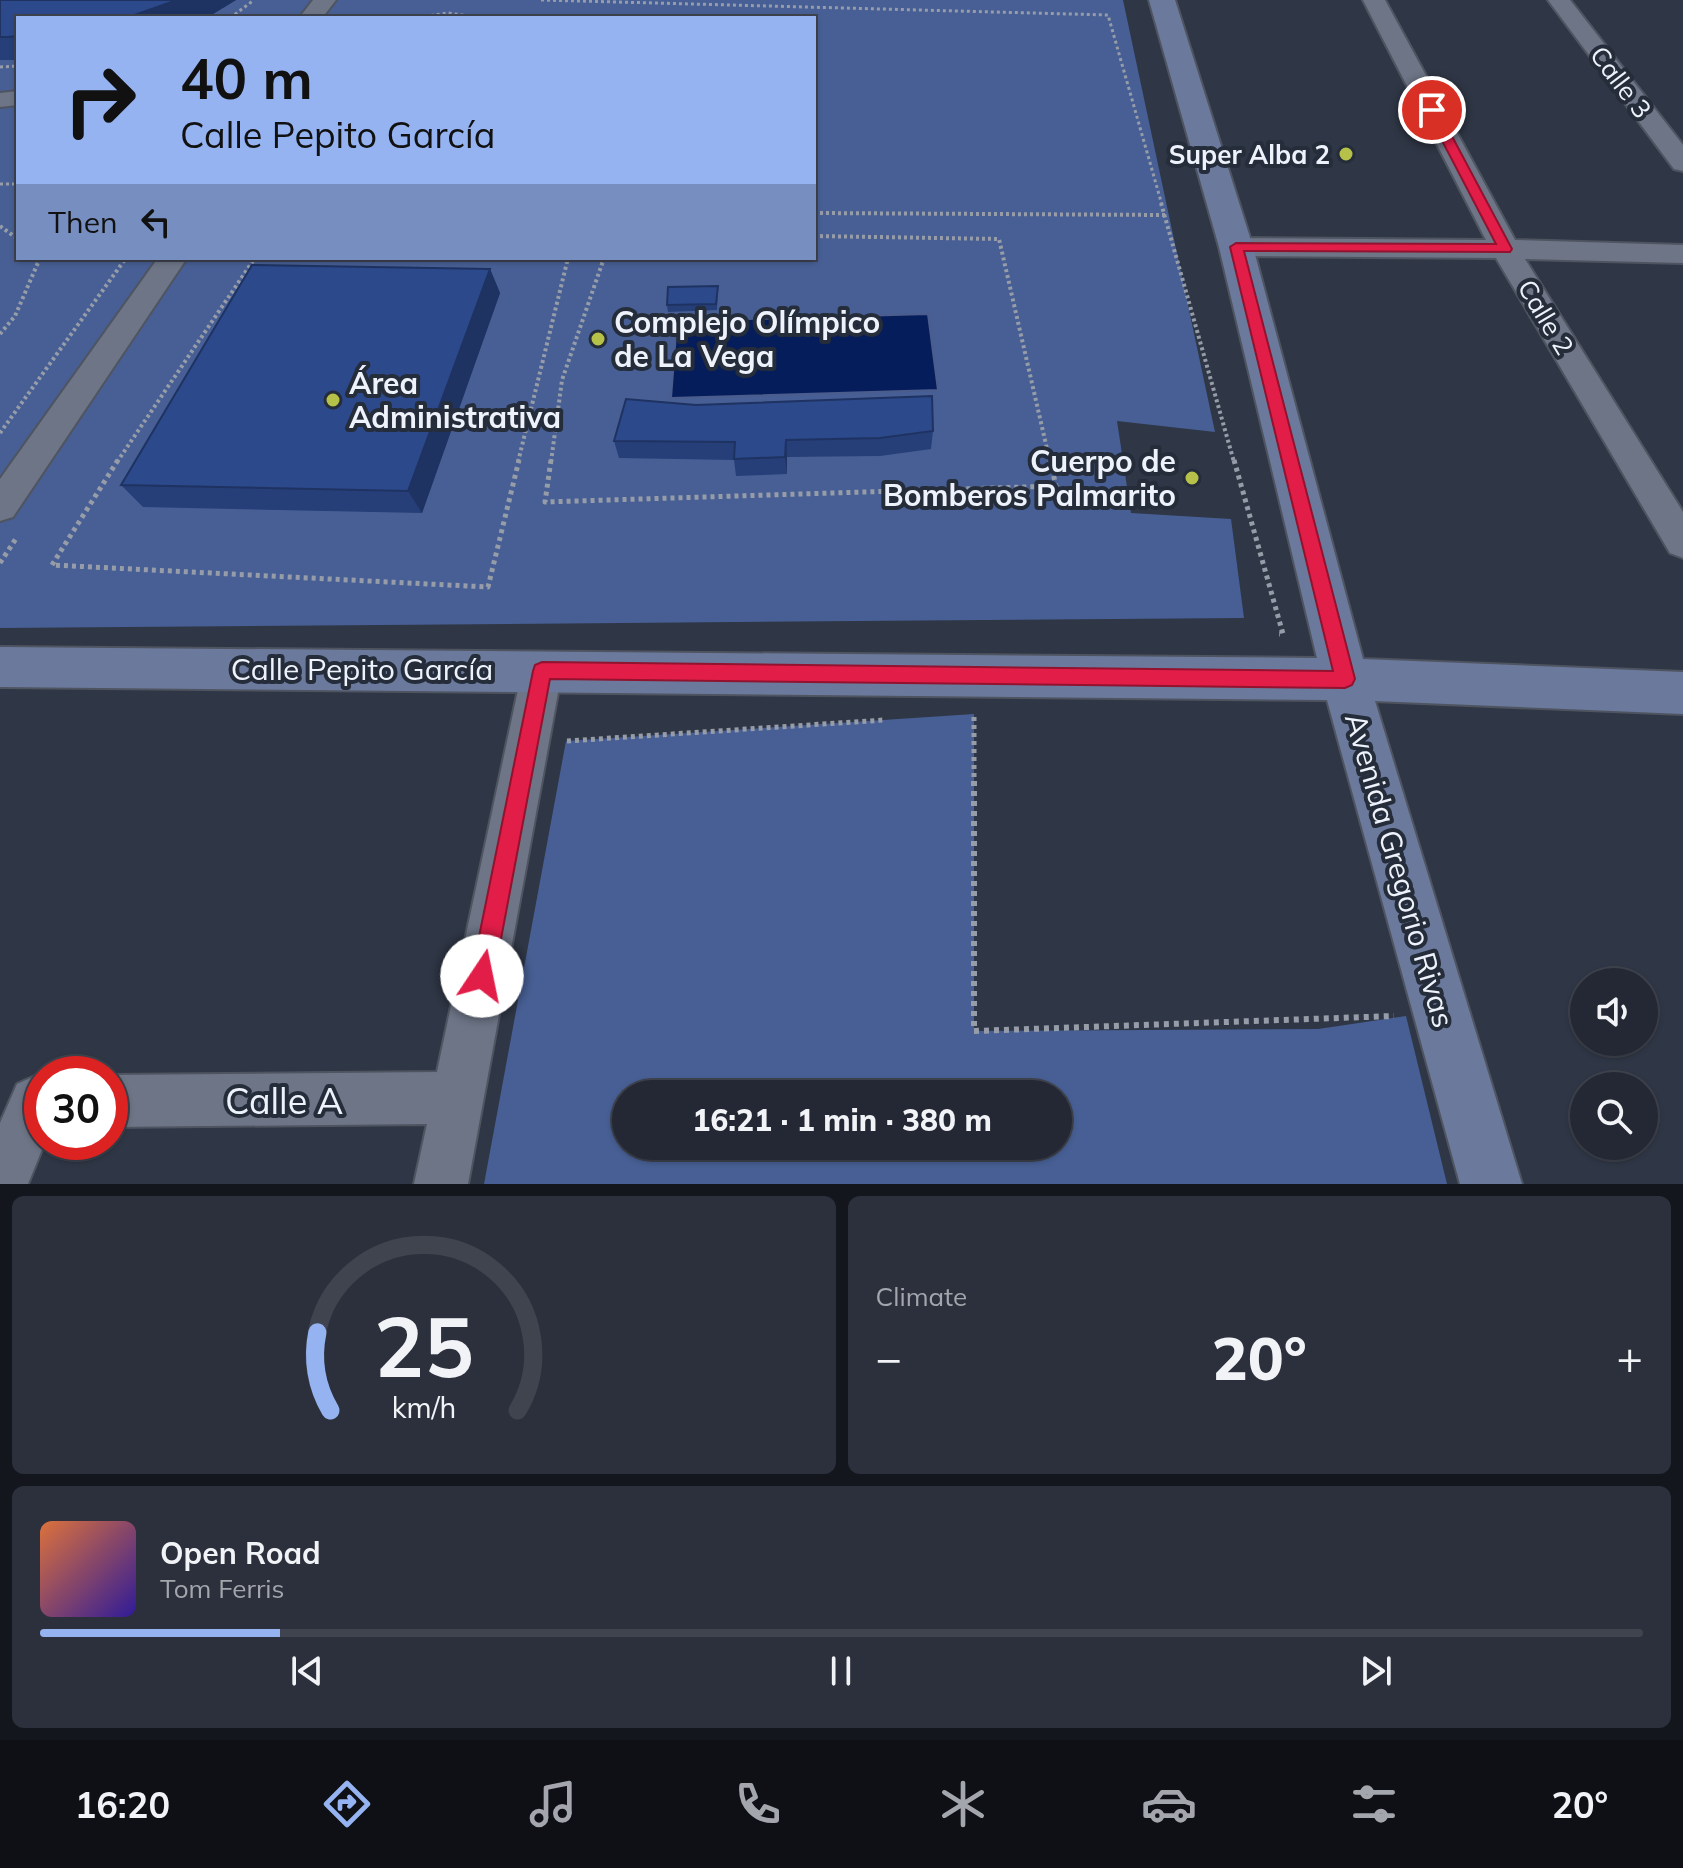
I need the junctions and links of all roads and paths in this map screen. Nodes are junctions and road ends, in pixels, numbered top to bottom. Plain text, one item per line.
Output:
1 (254, 0) edge
2 (325, 0) edge
3 (541, 0) edge
4 (1162, 0) edge
5 (1374, 0) edge
6 (1559, 0) edge
7 (233, 16) edge
8 (312, 16) edge
9 (420, 16) edge
10 (478, 16) edge
11 (1683, 163) edge
12 (816, 213) edge
13 (1165, 215) junction
14 (816, 236) edge
15 (1236, 247) junction
16 (1505, 249) junction
17 (1683, 254) edge
18 (39, 260) edge
19 (125, 260) edge
20 (172, 260) edge
21 (254, 260) edge
22 (568, 260) edge
23 (603, 260) edge
24 (0, 334) edge
25 (0, 433) edge
26 (0, 507) edge
27 (1683, 543) edge
28 (1267, 634) dead end
29 (0, 667) edge
30 (542, 671) junction
31 (1345, 679) junction
32 (1683, 693) edge
33 (959, 715) dead end
34 (896, 719) dead end
35 (563, 757) dead end
36 (1406, 1016) dead end
37 (458, 1098) junction
38 (128, 1101) edge
39 (24, 1109) edge
40 (1, 1184) edge
41 (441, 1184) edge
42 (1491, 1184) edge

1 - 7 path
2 - 8 street
3 - 13 path
4 - 15 main road, Avenida Gregorio Rivas
5 - 16 street, Calle 2
6 - 11 street, Calle 3
9 - 10 path
12 - 13 path
13 - 28 path
14 - 23 path
15 - 16 street
15 - 31 main road, Avenida Gregorio Rivas
16 - 17 street
16 - 27 street, Calle 2
18 - 24 path
19 - 25 path
20 - 26 street
21 - 22 path
29 - 30 main road, Calle Pepito García
30 - 31 main road, Calle Pepito García
30 - 37 street
31 - 32 main road, Calle Pepito García
31 - 42 main road, Avenida Gregorio Rivas
33 - 36 path
34 - 35 path
37 - 38 street, Calle A
37 - 41 street
39 - 40 street

